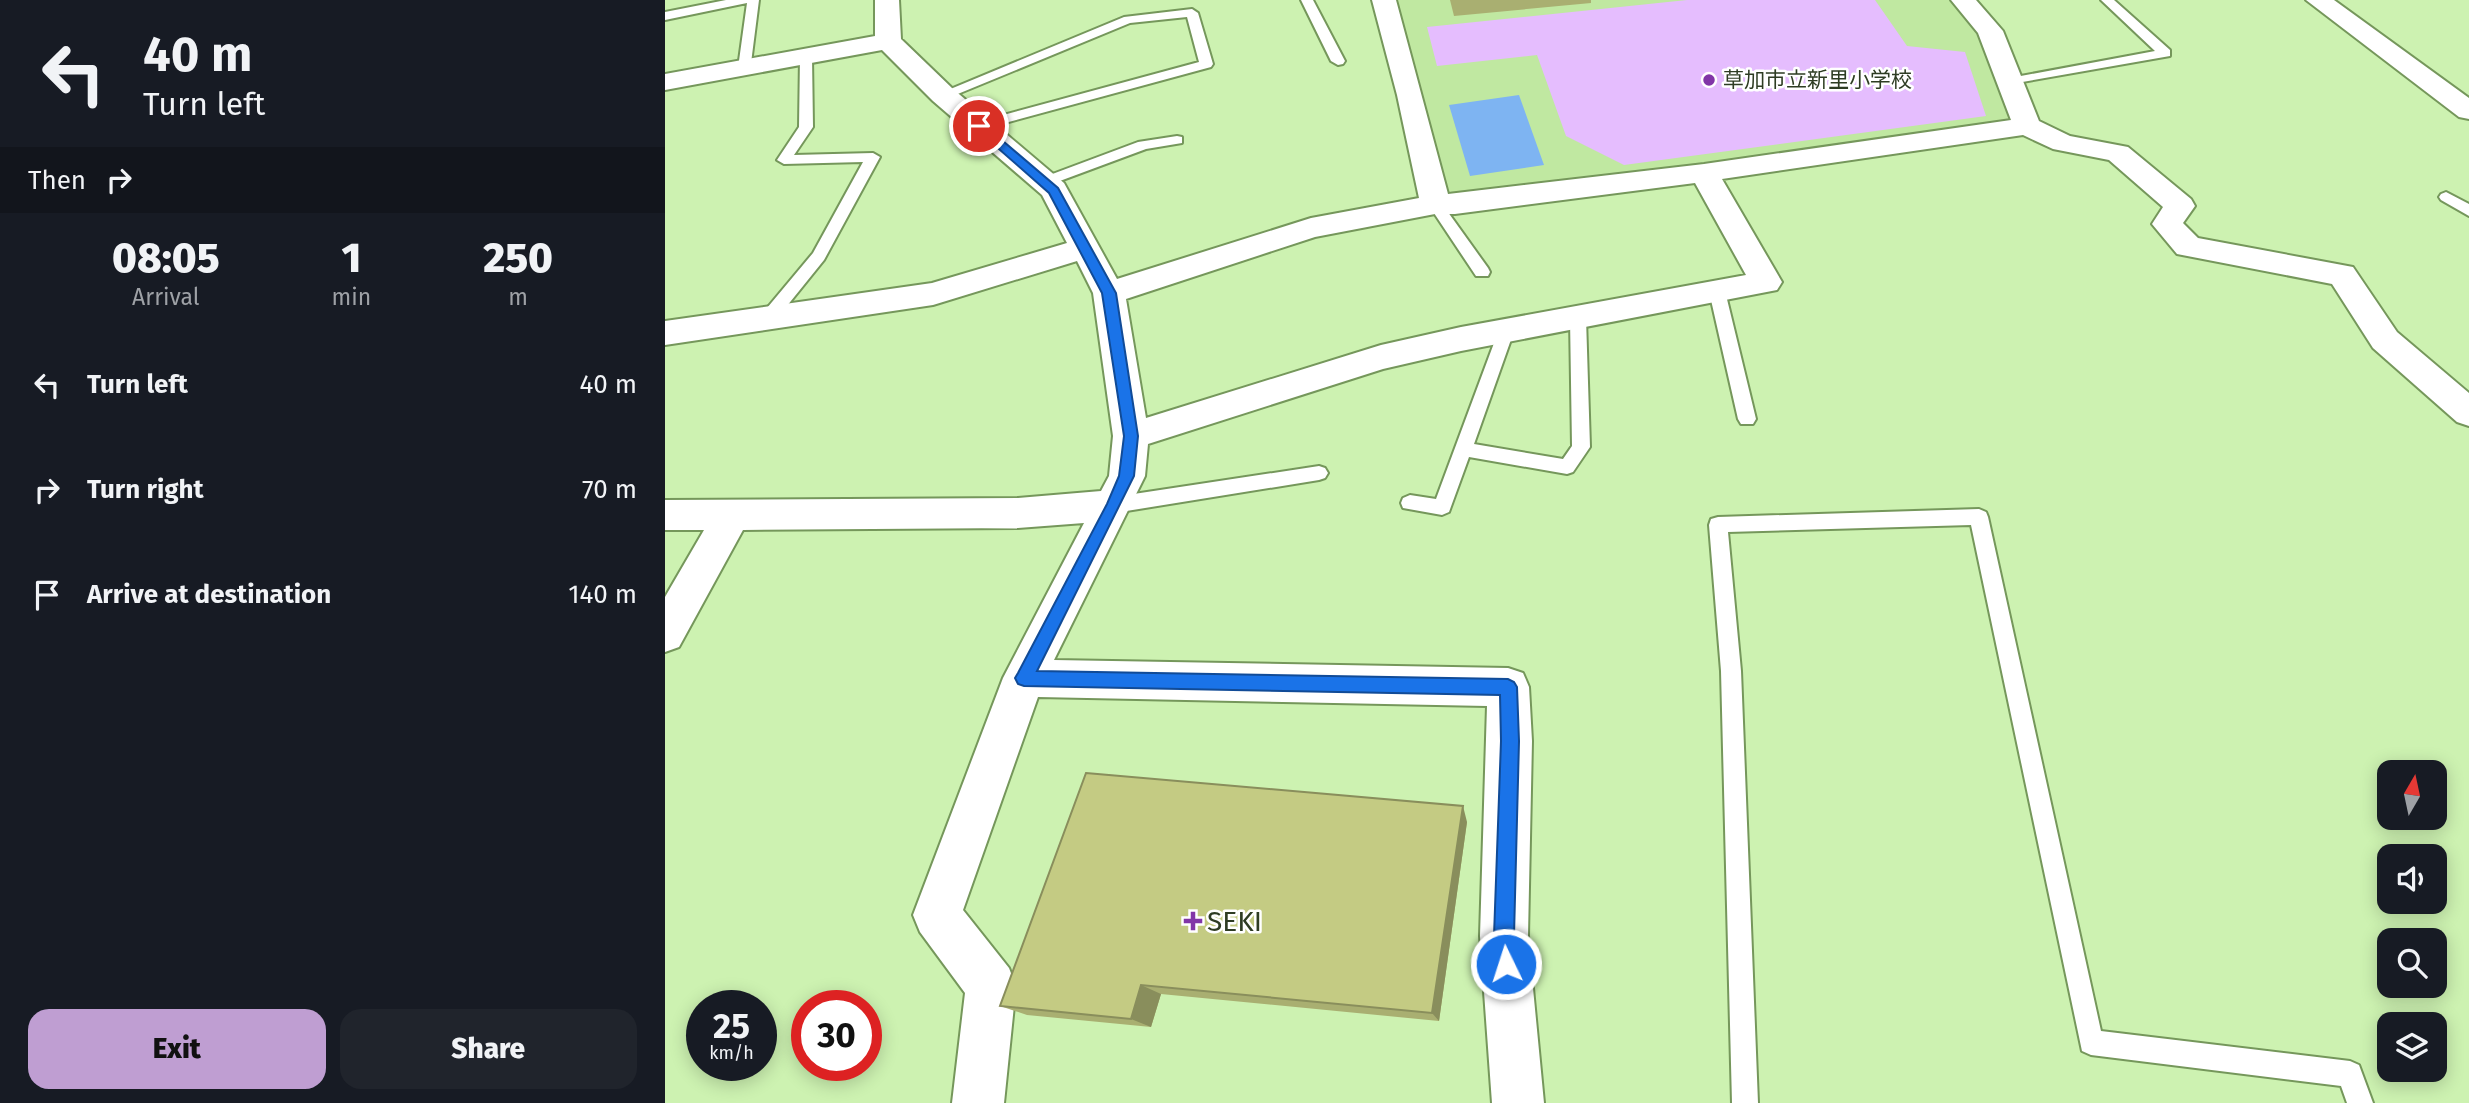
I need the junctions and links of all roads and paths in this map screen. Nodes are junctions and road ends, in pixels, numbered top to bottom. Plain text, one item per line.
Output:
1 (744, 0) edge
2 (753, 0) edge
3 (887, 0) edge
4 (1307, 0) edge
5 (1384, 0) edge
6 (1963, 0) edge
7 (2107, 0) edge
8 (2318, 0) edge
9 (665, 16) edge
10 (888, 41) junction
11 (806, 57) junction
12 (1338, 61) dead end
13 (745, 68) junction
14 (665, 82) edge
15 (2010, 82) junction
16 (943, 95) junction
17 (2469, 111) edge
18 (979, 126) junction
19 (2027, 126) junction
20 (1177, 140) dead end
21 (1704, 173) junction
22 (1044, 182) junction
23 (2446, 197) dead end
24 (1435, 204) junction
25 (2469, 211) edge
26 (1086, 248) junction
27 (1482, 272) dead end
28 (1717, 291) junction
29 (1109, 293) junction
30 (768, 318) junction
31 (1578, 318) junction
32 (1506, 331) junction
33 (668, 338) edge
34 (2469, 413) edge
35 (1747, 419) dead end
36 (1131, 436) junction
37 (1463, 449) junction
38 (1319, 472) dead end
39 (1410, 503) dead end
40 (1114, 505) junction
41 (665, 515) edge
42 (732, 515) junction
43 (665, 634) edge
44 (1024, 678) junction
45 (978, 1103) edge
46 (1518, 1103) edge
47 (1745, 1103) edge
48 (2360, 1103) edge

1 - 9 lane
2 - 13 lane
3 - 10 street
4 - 12 lane
5 - 24 street
6 - 15 street
7 - 15 lane
8 - 17 street
10 - 11 street
10 - 16 street
11 - 13 street
11 - 30 lane
13 - 14 street
15 - 19 street
16 - 18 street
16 - 18 lane
18 - 22 street
19 - 21 street
19 - 34 street
20 - 22 lane
21 - 24 street
21 - 28 street
22 - 26 street
23 - 25 lane
24 - 27 lane
24 - 29 street
26 - 29 street
26 - 30 street
28 - 31 street
28 - 35 lane
29 - 36 street
30 - 33 street
31 - 32 street
31 - 37 lane
32 - 36 street
32 - 37 lane
36 - 40 street
37 - 39 lane
38 - 40 lane
40 - 42 street
40 - 44 street
41 - 42 street
42 - 43 street
44 - 45 street
44 - 46 street
47 - 48 lane

